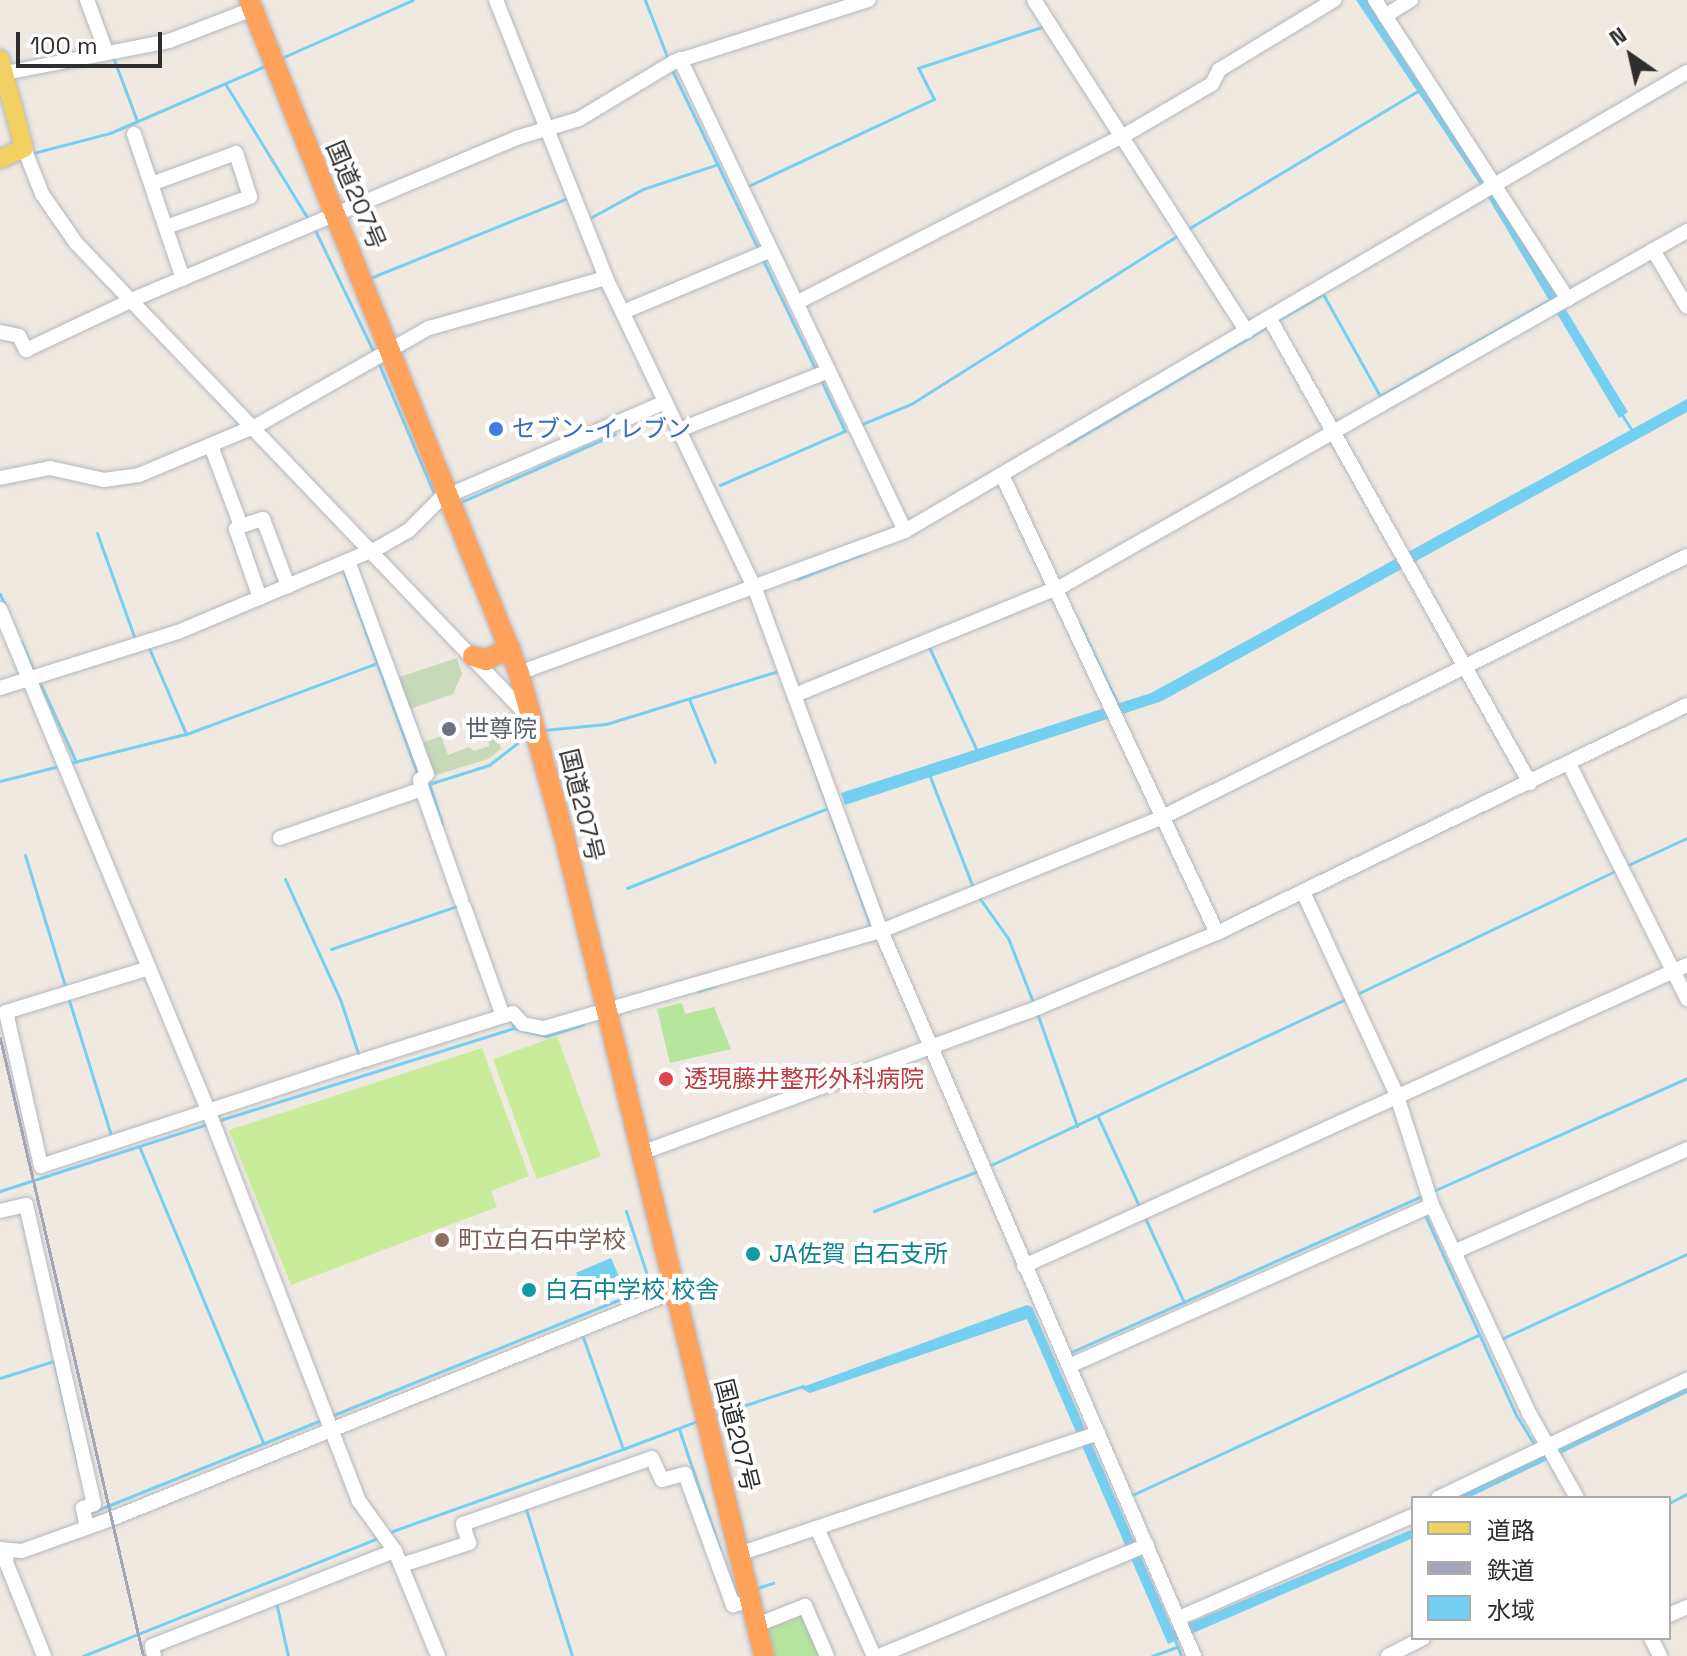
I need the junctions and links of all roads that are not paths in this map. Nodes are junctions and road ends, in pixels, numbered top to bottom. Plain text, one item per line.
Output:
1 (87, 0) edge
2 (496, 0) edge
3 (868, 0) edge
4 (1034, 0) edge
5 (1334, 0) edge
6 (1375, 0) edge
7 (1411, 0) edge
8 (251, 5) edge
9 (1385, 16) junction
10 (106, 50) junction
11 (674, 62) junction
12 (2, 69) edge
13 (1687, 72) edge
14 (546, 129) junction
15 (134, 134) dead end
16 (1125, 135) junction
17 (26, 153) junction
18 (0, 159) edge
19 (151, 184) junction
20 (1491, 190) junction
21 (336, 216) junction
22 (166, 227) junction
23 (1687, 231) edge
24 (1653, 250) junction
25 (764, 253) junction
26 (606, 278) junction
27 (183, 279) junction
28 (132, 302) junction
29 (796, 303) junction
30 (1560, 303) junction
31 (1687, 307) edge
32 (623, 312) junction
33 (1272, 323) junction
34 (0, 332) edge
35 (1247, 332) junction
36 (381, 354) junction
37 (822, 374) junction
38 (665, 402) junction
39 (252, 427) junction
40 (679, 430) junction
41 (1333, 432) junction
42 (211, 446) junction
43 (0, 478) edge
44 (1004, 479) junction
45 (446, 501) junction
46 (241, 526) junction
47 (905, 531) junction
48 (370, 550) junction
49 (1687, 556) edge
50 (348, 561) junction
51 (288, 586) junction
52 (1059, 587) junction
53 (755, 589) junction
54 (260, 598) junction
55 (0, 609) edge
56 (510, 647) junction
57 (473, 656) junction
58 (1466, 671) junction
59 (519, 673) junction
60 (34, 676) junction
61 (0, 688) edge
62 (795, 695) junction
63 (1687, 705) edge
64 (535, 728) junction
65 (1569, 764) junction
66 (1530, 783) junction
67 (422, 789) junction
68 (1165, 821) junction
69 (280, 838) dead end
70 (1304, 894) junction
71 (876, 932) junction
72 (1217, 933) junction
73 (149, 968) junction
74 (1681, 968) edge
75 (1687, 999) edge
76 (606, 1013) junction
77 (507, 1015) junction
78 (930, 1046) junction
79 (1396, 1093) junction
80 (212, 1118) junction
81 (1687, 1149) edge
82 (641, 1153) junction
83 (1426, 1202) junction
84 (0, 1211) edge
85 (1454, 1252) junction
86 (1024, 1266) junction
87 (675, 1291) junction
88 (1066, 1359) junction
89 (1687, 1380) edge
90 (331, 1421) junction
91 (1089, 1436) junction
92 (1546, 1449) junction
93 (1442, 1496) edge
94 (1576, 1496) edge
95 (1411, 1517) edge
96 (87, 1528) junction
97 (817, 1528) junction
98 (1138, 1549) junction
99 (3, 1550) edge
100 (395, 1551) junction
101 (739, 1554) junction
102 (402, 1565) junction
103 (749, 1595) junction
104 (757, 1625) junction
105 (1183, 1627) junction
106 (1419, 1640) edge
107 (44, 1656) edge
108 (154, 1656) edge
109 (438, 1656) edge
110 (764, 1656) edge
111 (827, 1656) edge
112 (876, 1656) edge
113 (1194, 1656) edge
114 (1388, 1656) edge

1 - 10 street
2 - 14 street
3 - 11 street
4 - 16 street
5 - 16 street
6 - 9 street
7 - 9 street
8 - 10 street
8 - 21 highway, 国道207号
9 - 20 street
10 - 12 street
11 - 14 street
11 - 25 street
12 - 17 main road
13 - 20 street
14 - 21 street
14 - 26 street
15 - 19 street
16 - 29 street
16 - 35 street
17 - 18 main road
17 - 28 street
19 - 22 street
19 - 22 street
20 - 30 street
20 - 33 street
21 - 27 street
21 - 36 highway, 国道207号
22 - 27 street
23 - 24 street
24 - 30 street
24 - 31 street
25 - 29 street
25 - 32 street
26 - 32 street
26 - 36 street
27 - 28 street
28 - 34 street
28 - 39 street
29 - 37 street
30 - 41 street
32 - 38 street
33 - 35 street
33 - 41 street
35 - 44 street
36 - 39 street
36 - 45 highway, 国道207号
37 - 40 street
37 - 47 street
38 - 40 street
38 - 45 street
39 - 42 street
39 - 48 street
40 - 53 street
41 - 52 street
41 - 58 street
42 - 43 street
42 - 46 street
44 - 47 street
44 - 52 street
45 - 48 street
45 - 56 highway, 国道207号
46 - 51 street
46 - 54 street
47 - 53 street
48 - 50 street
48 - 57 street
49 - 58 street
50 - 51 street
50 - 67 street
51 - 54 street
52 - 62 street
52 - 68 street
53 - 59 street
53 - 62 street
54 - 60 street
55 - 60 street
56 - 57 highway
56 - 59 highway, 国道207号
57 - 64 street
58 - 66 street
58 - 68 street
59 - 64 highway, 国道207号
60 - 61 street
60 - 73 street
62 - 71 street
63 - 65 street
64 - 76 highway, 国道207号
65 - 66 street
65 - 74 street
66 - 70 street
67 - 69 street
67 - 77 street
68 - 71 street
68 - 72 street
70 - 72 street
70 - 79 street
71 - 76 street
71 - 78 street
72 - 78 street
73 - 80 street
73 - 80 street
74 - 75 street
74 - 79 street
76 - 77 street
76 - 82 highway, 国道207号
77 - 80 street
78 - 82 street
78 - 86 street
79 - 83 street
79 - 86 street
80 - 90 street
81 - 85 street
82 - 87 highway, 国道207号
83 - 85 street
83 - 88 street
84 - 96 street
85 - 92 street
86 - 88 street
87 - 90 street
87 - 101 highway, 国道207号
88 - 91 street
89 - 92 street
90 - 96 street
90 - 100 street
91 - 97 street
91 - 98 street
92 - 93 street
92 - 94 street
95 - 105 street
96 - 99 street
97 - 101 street
97 - 112 street
98 - 105 street
98 - 112 street
99 - 107 street
100 - 102 street
100 - 108 street
101 - 103 highway, 国道207号
102 - 103 street
102 - 109 street
103 - 104 highway, 国道207号
104 - 110 highway, 国道207号
104 - 111 street
105 - 113 street
106 - 114 street

